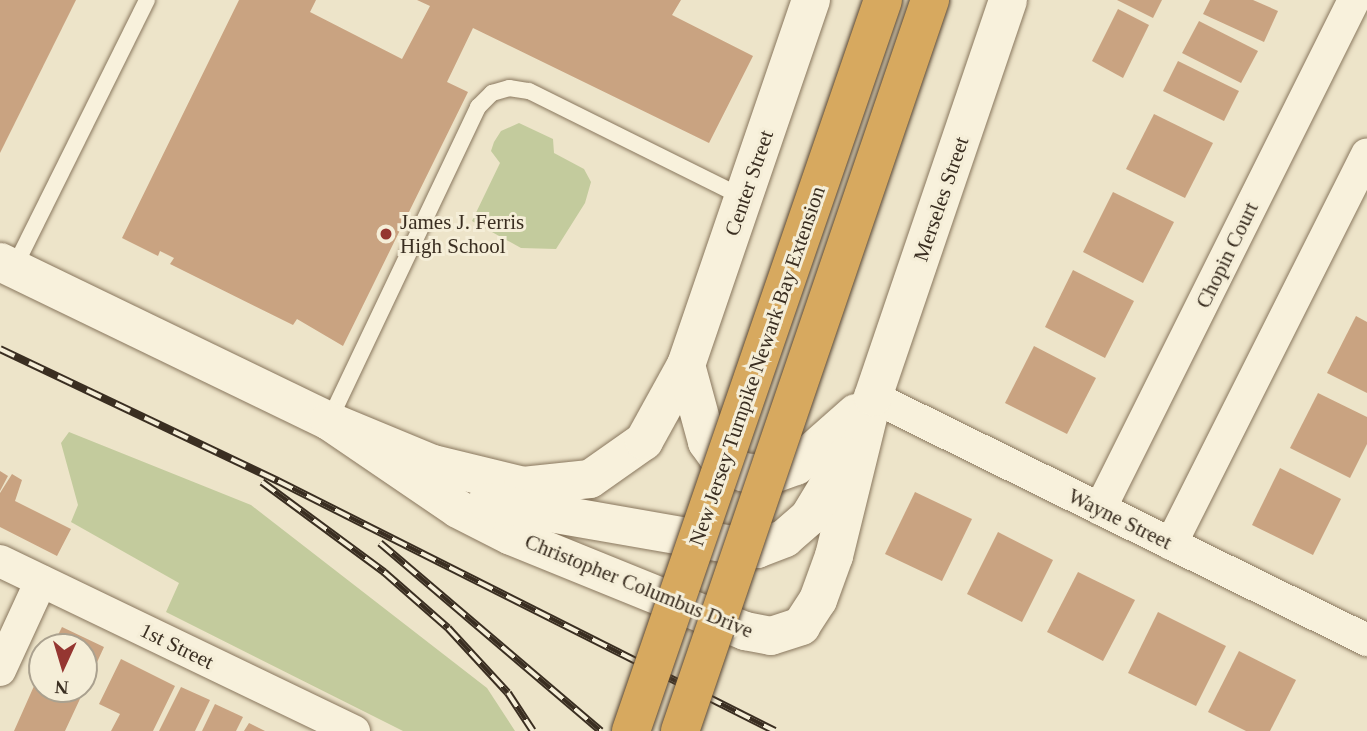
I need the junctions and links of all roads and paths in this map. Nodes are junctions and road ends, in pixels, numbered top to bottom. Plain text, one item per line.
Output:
1 (147, 0) edge
2 (811, 0) edge
3 (883, 0) edge
4 (930, 0) edge
5 (1008, 0) edge
6 (1354, 0) edge
7 (1367, 153) edge
8 (744, 197) junction
9 (7, 265) edge
10 (686, 365) junction
11 (873, 397) junction
12 (329, 421) junction
13 (382, 457) junction
14 (1100, 509) junction
15 (1171, 544) junction
16 (0, 561) edge
17 (41, 582) junction
18 (1367, 640) edge
19 (0, 670) edge
20 (354, 731) edge
21 (631, 731) edge
22 (680, 731) edge

1 - 9 lane
2 - 8 main road, Center Street
3 - 21 highway, New Jersey Turnpike Newark Bay Extension, bridge
4 - 22 highway, bridge
5 - 11 main road, Merseles Street
6 - 14 street, Chopin Court
7 - 15 street
8 - 10 main road, Center Street
8 - 12 lane
9 - 12 main road, Christopher Columbus Drive
10 - 11 main road
10 - 12 main road, Christopher Columbus Drive
11 - 13 main road, Christopher Columbus Drive
11 - 13 main road, Christopher Columbus Drive
11 - 14 street, Wayne Street
12 - 13 main road, Christopher Columbus Drive
14 - 15 street, Wayne Street
15 - 18 street, Wayne Street
16 - 17 street, 1st Street
17 - 19 street
17 - 20 street, 1st Street

